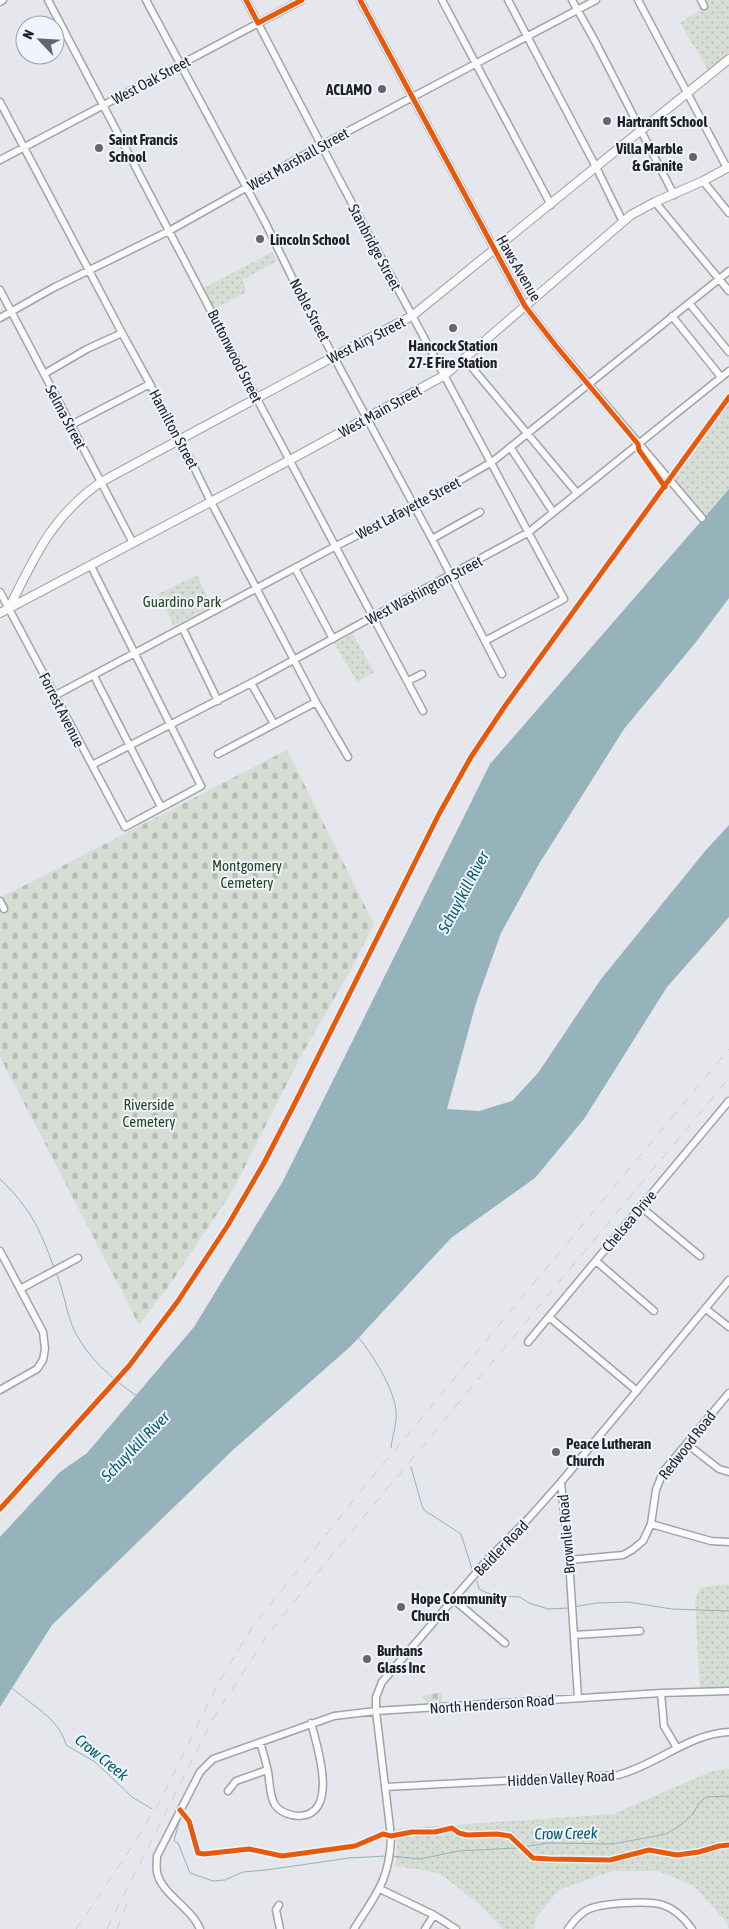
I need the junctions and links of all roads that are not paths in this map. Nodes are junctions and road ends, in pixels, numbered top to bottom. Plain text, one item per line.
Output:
1 (3, 0) edge
2 (48, 0) edge
3 (146, 0) edge
4 (246, 0) edge
5 (302, 0) edge
6 (360, 0) edge
7 (442, 0) edge
8 (508, 0) edge
9 (572, 0) edge
10 (596, 0) edge
11 (638, 0) edge
12 (0, 2) edge
13 (576, 10) junction
14 (258, 22) junction
15 (526, 36) junction
16 (729, 59) edge
17 (180, 64) junction
18 (475, 64) junction
19 (687, 94) junction
20 (411, 98) junction
21 (0, 102) edge
22 (103, 105) junction
23 (642, 131) junction
24 (322, 145) junction
25 (24, 147) junction
26 (0, 160) edge
27 (596, 167) junction
28 (728, 167) edge
29 (703, 182) junction
30 (246, 187) junction
31 (674, 195) junction
32 (655, 202) junction
33 (550, 205) junction
34 (729, 214) edge
35 (623, 222) junction
36 (169, 230) junction
37 (494, 251) junction
38 (90, 270) junction
39 (729, 270) edge
40 (719, 279) junction
41 (0, 290) edge
42 (729, 291) edge
43 (689, 303) junction
44 (525, 306) junction
45 (12, 312) junction
46 (412, 316) junction
47 (672, 316) junction
48 (0, 318) edge
49 (122, 333) junction
50 (729, 352) edge
51 (334, 356) junction
52 (464, 358) junction
53 (729, 371) edge
54 (44, 374) junction
55 (445, 375) junction
56 (721, 377) junction
57 (150, 384) junction
58 (588, 385) junction
59 (256, 398) junction
60 (368, 418) junction
61 (71, 425) junction
62 (528, 434) junction
63 (178, 440) junction
64 (638, 444) junction
65 (510, 448) junction
66 (290, 460) junction
67 (492, 462) junction
68 (101, 482) junction
69 (577, 493) junction
70 (211, 502) junction
71 (413, 507) junction
72 (480, 512) dead end
73 (553, 512) junction
74 (702, 518) dead end
75 (529, 532) junction
76 (432, 539) junction
77 (134, 543) junction
78 (336, 546) junction
79 (90, 566) junction
80 (295, 568) junction
81 (450, 576) junction
82 (256, 588) junction
83 (0, 592) edge
84 (9, 608) junction
85 (0, 613) edge
86 (374, 617) junction
87 (183, 629) junction
88 (333, 639) junction
89 (484, 641) junction
90 (134, 654) junction
91 (295, 660) junction
92 (422, 674) dead end
93 (502, 674) dead end
94 (94, 676) junction
95 (408, 681) junction
96 (251, 683) junction
97 (54, 696) junction
98 (218, 701) junction
99 (316, 702) junction
100 (423, 710) dead end
101 (169, 724) junction
102 (274, 724) junction
103 (130, 746) junction
104 (218, 754) dead end
105 (348, 757) dead end
106 (92, 765) junction
107 (161, 807) junction
108 (0, 902) edge
109 (4, 909) dead end
110 (728, 1106) edge
111 (641, 1207) junction
112 (0, 1251) edge
113 (700, 1256) dead end
114 (78, 1258) dead end
115 (596, 1261) junction
116 (729, 1280) edge
117 (20, 1289) junction
118 (706, 1309) junction
119 (654, 1311) dead end
120 (549, 1317) junction
121 (729, 1327) edge
122 (528, 1342) dead end
123 (0, 1390) edge
124 (637, 1391) junction
125 (729, 1393) edge
126 (687, 1444) junction
127 (729, 1472) edge
128 (561, 1482) junction
129 (651, 1524) junction
130 (729, 1542) edge
131 (569, 1560) junction
132 (453, 1599) junction
133 (640, 1631) dead end
134 (574, 1635) junction
135 (505, 1643) dead end
136 (729, 1690) edge
137 (661, 1693) junction
138 (578, 1698) junction
139 (376, 1711) junction
140 (311, 1723) junction
141 (729, 1732) edge
142 (260, 1742) junction
143 (677, 1748) junction
144 (268, 1770) junction
145 (385, 1787) junction
146 (228, 1791) dead end
147 (380, 1890) junction
148 (279, 1904) dead end
149 (434, 1914) junction
150 (200, 1929) edge
151 (280, 1929) edge
152 (354, 1929) edge
153 (425, 1929) edge
154 (456, 1929) edge
155 (568, 1929) edge
156 (692, 1929) edge

1 - 12 street
2 - 22 street, Buttonwood Street
3 - 17 street, Noble Street
4 - 14 street, Stanbridge Street
5 - 14 street, West Oak Street
6 - 20 street, Haws Avenue
7 - 18 street
8 - 15 street
9 - 13 street
10 - 13 street, West Marshall Street
11 - 19 street
13 - 15 street, West Marshall Street
13 - 23 street
14 - 17 street, West Oak Street
14 - 24 street, Stanbridge Street
15 - 18 street, West Marshall Street
15 - 27 street
16 - 19 main road, West Airy Street
17 - 22 street, West Oak Street
17 - 30 street, Noble Street
18 - 20 street, West Marshall Street
18 - 33 street
19 - 23 main road, West Airy Street
19 - 28 street
20 - 24 street, West Marshall Street
20 - 37 street, Haws Avenue
21 - 25 street, Hamilton Street
22 - 25 street, West Oak Street
22 - 36 street, Buttonwood Street
23 - 27 main road, West Airy Street
23 - 31 street
24 - 30 street, West Marshall Street
24 - 46 street, Stanbridge Street
25 - 26 street, West Oak Street
25 - 38 street, Hamilton Street
27 - 33 main road, West Airy Street
27 - 35 street
28 - 29 main road, West Main Street
29 - 31 main road, West Main Street
29 - 34 street
30 - 36 street, West Marshall Street
30 - 51 street, Noble Street
31 - 32 main road, West Main Street
32 - 35 main road, West Main Street
32 - 40 street
33 - 37 main road, West Airy Street
35 - 44 main road, West Main Street
36 - 38 street, West Marshall Street
36 - 59 street, Buttonwood Street
37 - 44 street, Haws Avenue
37 - 46 main road, West Airy Street
38 - 45 street, West Marshall Street
38 - 49 street, Hamilton Street
39 - 40 street, West Lafayette Street
40 - 42 street
40 - 43 street, West Lafayette Street
41 - 45 street, Selma Street
43 - 47 street, West Lafayette Street
43 - 50 street
44 - 52 main road, West Main Street
44 - 58 street, Haws Avenue
45 - 48 street, West Marshall Street
45 - 54 street, Selma Street
46 - 51 main road, West Airy Street
46 - 55 street, Stanbridge Street
47 - 56 street
47 - 58 street, West Lafayette Street
49 - 54 street
49 - 57 street, Hamilton Street
51 - 59 main road, West Airy Street
51 - 60 street, Noble Street
52 - 55 main road, West Main Street
52 - 62 street
53 - 56 street, West Washington Street
54 - 61 street, Selma Street
55 - 60 main road, West Main Street
55 - 67 street, Stanbridge Street
56 - 64 street, West Washington Street
57 - 61 street
57 - 63 street, Hamilton Street
58 - 62 street, West Lafayette Street
58 - 64 street, Haws Avenue
59 - 63 main road, West Airy Street
59 - 66 street, Buttonwood Street
60 - 66 main road, West Main Street
60 - 71 street, Noble Street
61 - 68 street, Selma Street
62 - 65 street, West Lafayette Street
62 - 69 street
63 - 68 main road, West Airy Street
63 - 70 street, Hamilton Street
64 - 69 street, West Washington Street
64 - 74 street, Haws Avenue
65 - 67 street, West Lafayette Street
65 - 73 street
66 - 70 main road, West Main Street
66 - 78 street, Buttonwood Street
67 - 71 street, West Lafayette Street
67 - 75 street, Stanbridge Street
68 - 77 street, Selma Street
68 - 84 main road, West Airy Street
69 - 73 street, West Washington Street
70 - 77 main road, West Main Street
70 - 82 street, Hamilton Street
71 - 76 street, Noble Street
71 - 78 street, West Lafayette Street
72 - 76 street
73 - 75 street, West Washington Street
75 - 81 street, West Washington Street
75 - 89 street, Stanbridge Street
76 - 81 street, Noble Street
77 - 79 main road, West Main Street
78 - 80 street, West Lafayette Street
78 - 86 street, Buttonwood Street
79 - 84 main road, West Main Street
79 - 90 street
80 - 82 street, West Lafayette Street
80 - 88 street
81 - 86 street, West Washington Street
81 - 89 street, Noble Street
82 - 87 street, West Lafayette Street
82 - 91 street, Hamilton Street
83 - 84 street, Forrest Avenue
84 - 85 main road, West Main Street
84 - 97 street, Forrest Avenue
86 - 88 street, West Washington Street
86 - 95 street, Buttonwood Street
87 - 90 street, West Lafayette Street
87 - 98 street
88 - 91 street, West Washington Street
89 - 93 street, Noble Street
90 - 94 street, West Lafayette Street
90 - 101 street
91 - 96 street, West Washington Street
91 - 99 street, Hamilton Street
92 - 95 street
94 - 97 street, West Lafayette Street
94 - 103 street
95 - 100 street, Buttonwood Street
96 - 98 street, West Washington Street
96 - 102 street
97 - 106 street, Forrest Avenue
98 - 101 street, West Washington Street
99 - 102 street
99 - 105 street, Hamilton Street
101 - 103 street, West Washington Street
101 - 107 street
102 - 104 street
103 - 106 street, West Washington Street
103 - 107 street
106 - 107 street, Forrest Avenue
108 - 109 street
110 - 111 street, Chelsea Drive
111 - 113 street
111 - 115 street, Chelsea Drive
112 - 117 street
114 - 117 street
115 - 119 street
115 - 120 street, Chelsea Drive
116 - 118 street, Brownlie Road
117 - 123 street
118 - 121 street
118 - 124 street, Brownlie Road
120 - 122 street, Chelsea Drive
120 - 124 street
124 - 128 street, Brownlie Road
125 - 126 street, Redwood Road
126 - 127 street
126 - 129 street, Redwood Road
128 - 131 street, Brownlie Road
128 - 132 street, Beidler Road
129 - 130 street
129 - 131 street, Redwood Road
131 - 134 street, Brownlie Road
132 - 135 street
132 - 139 street, Beidler Road
133 - 134 street
134 - 138 street, Brownlie Road
136 - 137 street, North Henderson Road
137 - 138 street, North Henderson Road
137 - 143 street
138 - 139 street, North Henderson Road
139 - 140 street, North Henderson Road
139 - 145 street, Beidler Road
140 - 142 street, North Henderson Road
140 - 144 street
141 - 143 street, Hidden Valley Road
142 - 144 street
142 - 150 street, North Henderson Road
143 - 145 street, Hidden Valley Road
144 - 146 street
145 - 147 street, Beidler Road
147 - 149 street
147 - 152 street, Beidler Road
148 - 151 street
149 - 153 street
149 - 154 street
155 - 156 street

